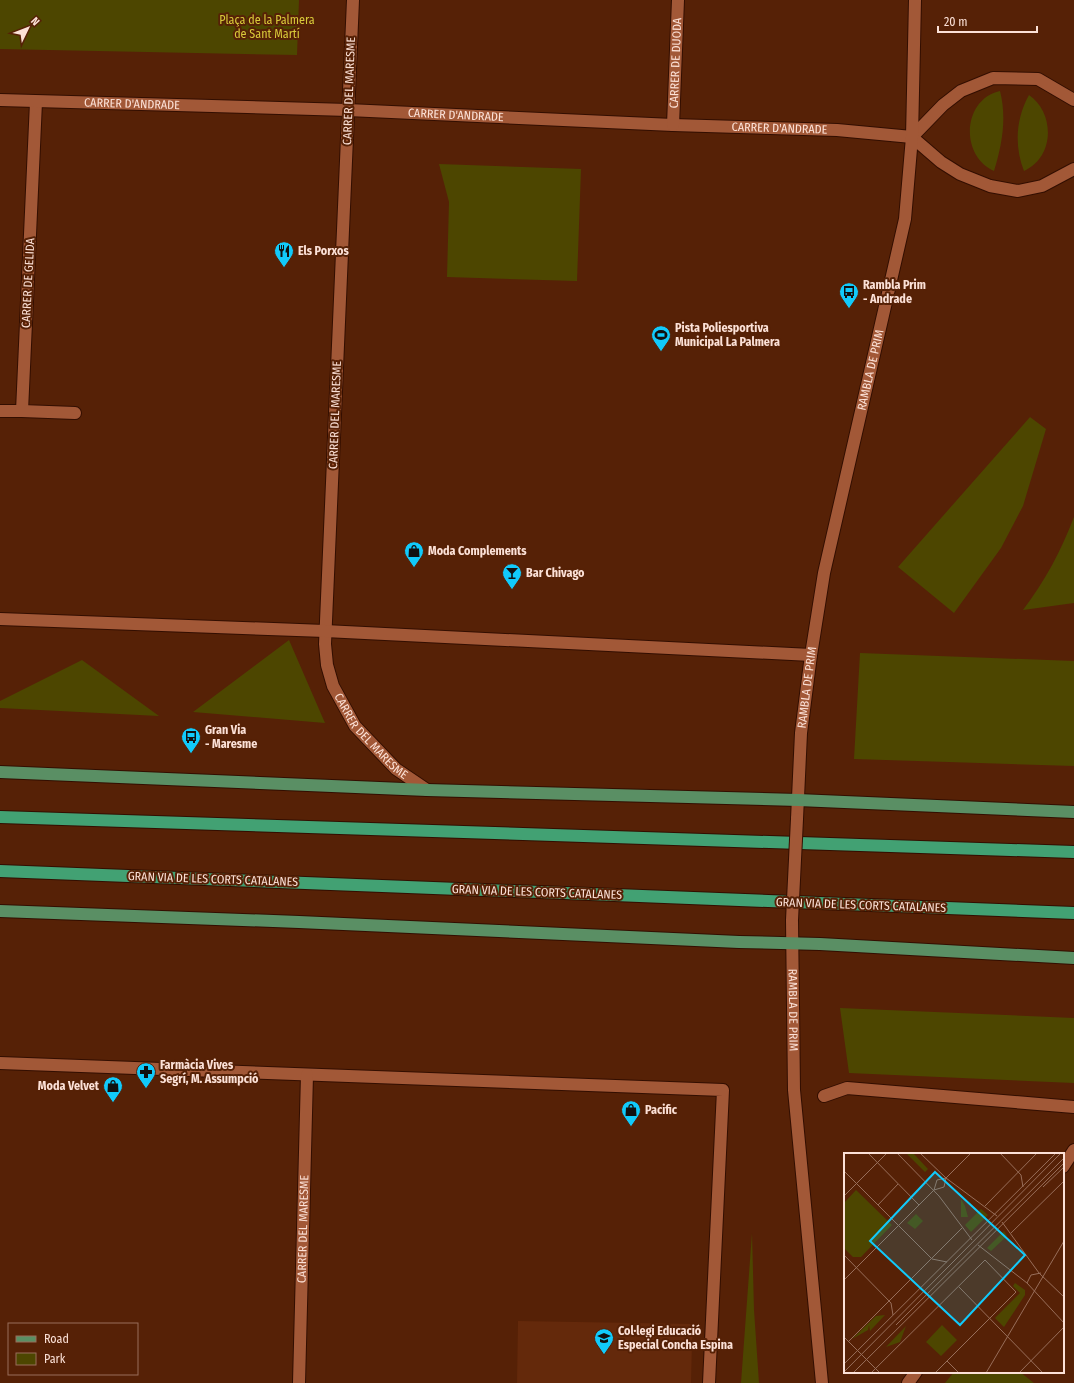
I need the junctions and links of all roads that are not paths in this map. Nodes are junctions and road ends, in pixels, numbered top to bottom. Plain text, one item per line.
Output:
1 (353, 0) edge
2 (678, 0) edge
3 (916, 0) edge
4 (0, 100) edge
5 (1074, 100) edge
6 (36, 102) junction
7 (348, 110) junction
8 (672, 125) junction
9 (912, 137) junction
10 (1074, 169) edge
11 (0, 411) edge
12 (22, 411) junction
13 (75, 413) dead end
14 (0, 619) edge
15 (326, 631) junction
16 (811, 655) junction
17 (0, 772) edge
18 (427, 790) junction
19 (798, 800) junction
20 (1074, 812) edge
21 (0, 818) edge
22 (1074, 852) edge
23 (0, 870) edge
24 (0, 911) edge
25 (1074, 913) edge
26 (792, 944) junction
27 (1074, 958) edge
28 (0, 1063) edge
29 (307, 1075) junction
30 (824, 1096) dead end
31 (1074, 1107) edge
32 (1074, 1150) edge
33 (1064, 1165) edge
34 (915, 1373) edge
35 (299, 1383) edge
36 (708, 1383) edge
37 (822, 1383) edge
38 (908, 1383) edge

1 - 7 street, CARRER DEL MARESME
2 - 8 street, CARRER DE DUODA
3 - 9 street, RAMBLA DE PRIM
4 - 6 street, CARRER D'ANDRADE
5 - 9 street
6 - 7 street, CARRER D'ANDRADE
6 - 12 street, CARRER DE GELIDA
7 - 8 street, CARRER D'ANDRADE
7 - 15 street, CARRER DEL MARESME
8 - 9 street, CARRER D'ANDRADE
9 - 10 street
9 - 16 street, RAMBLA DE PRIM
11 - 12 street
12 - 13 street
14 - 15 street
15 - 16 street
15 - 18 street, CARRER DEL MARESME
16 - 19 street, RAMBLA DE PRIM
17 - 18 main road
18 - 19 main road
19 - 20 main road
19 - 26 street, RAMBLA DE PRIM, bridge
21 - 22 highway
23 - 25 highway, GRAN VIA DE LES CORTS CATALANES
24 - 26 main road
26 - 27 main road
26 - 37 street, RAMBLA DE PRIM
28 - 29 street
29 - 35 street, CARRER DEL MARESME
29 - 36 street
30 - 31 street
32 - 33 street
34 - 38 street

